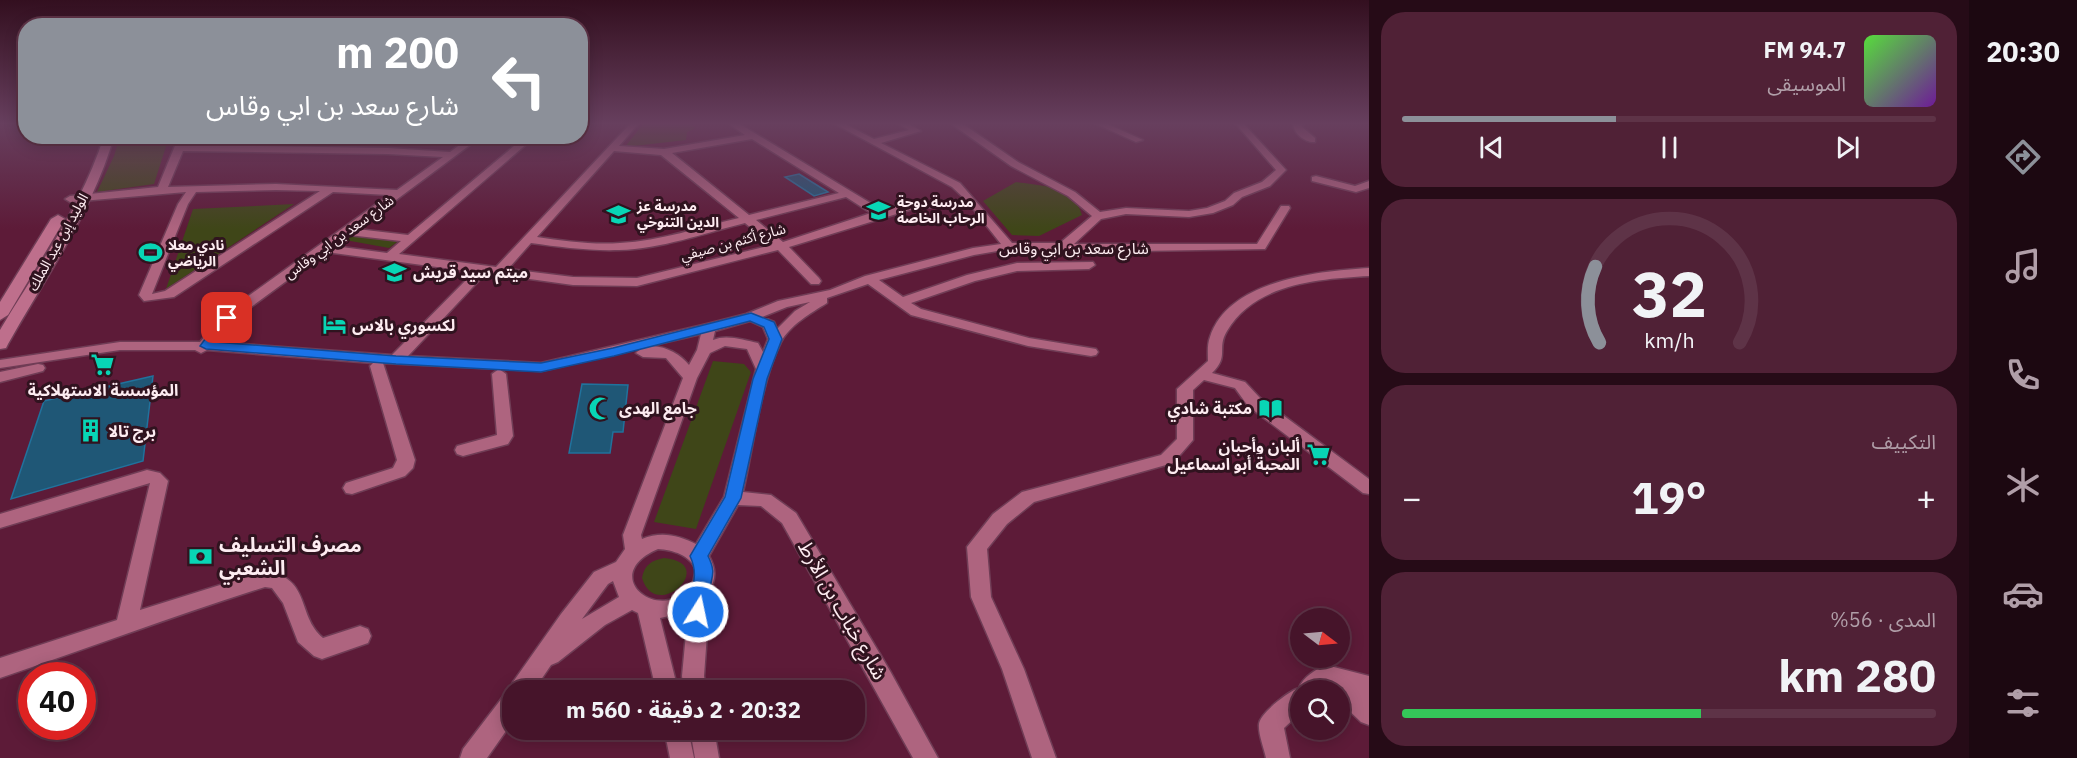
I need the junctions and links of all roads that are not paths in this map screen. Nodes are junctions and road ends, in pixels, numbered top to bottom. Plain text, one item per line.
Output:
1 (90, 158) edge
2 (101, 158) edge
3 (176, 158) edge
4 (447, 158) edge
5 (505, 158) edge
6 (603, 158) edge
7 (672, 158) edge
8 (790, 158) edge
9 (905, 158) edge
10 (1008, 158) edge
11 (1271, 158) edge
12 (1316, 179) dead end
13 (1369, 184) edge
14 (194, 189) junction
15 (331, 189) junction
16 (162, 190) junction
17 (400, 193) junction
18 (847, 194) junction
19 (75, 200) junction
20 (973, 203) junction
21 (1285, 208) dead end
22 (880, 214) junction
23 (1098, 216) junction
24 (749, 220) junction
25 (346, 231) junction
26 (410, 239) junction
27 (530, 239) junction
28 (781, 246) junction
29 (1009, 246) junction
30 (1064, 246) junction
31 (323, 248) junction
32 (389, 257) junction
33 (1089, 265) dead end
34 (482, 270) junction
35 (498, 272) junction
36 (1369, 272) edge
37 (869, 279) junction
38 (814, 281) dead end
39 (834, 293) junction
40 (900, 302) junction
41 (0, 315) edge
42 (751, 317) junction
43 (709, 328) junction
44 (775, 339) junction
45 (0, 344) edge
46 (201, 349) junction
47 (704, 350) junction
48 (1091, 352) dead end
49 (396, 360) junction
50 (0, 364) edge
51 (377, 366) junction
52 (763, 368) junction
53 (499, 374) junction
54 (1200, 374) junction
55 (0, 377) edge
56 (690, 378) junction
57 (463, 450) dead end
58 (352, 488) dead end
59 (1369, 488) edge
60 (733, 498) junction
61 (0, 521) edge
62 (636, 549) junction
63 (699, 556) junction
64 (621, 568) junction
65 (700, 591) junction
66 (639, 604) junction
67 (126, 626) junction
68 (360, 636) dead end
69 (543, 660) junction
70 (0, 668) edge
71 (529, 680) edge
72 (665, 680) edge
73 (694, 680) edge
74 (1350, 686) edge
75 (1369, 687) edge
76 (1350, 702) edge
77 (1290, 707) edge
78 (1369, 714) edge
79 (502, 717) edge
80 (678, 740) edge
81 (704, 740) edge
82 (472, 758) edge
83 (682, 758) edge
84 (707, 758) edge
85 (926, 758) edge
86 (1044, 758) edge
87 (1278, 758) edge

1 - 19 main road, الوليد إبن عبد الملك
2 - 19 main road, الوليد إبن عبد الملك
3 - 16 street
4 - 17 street, شارع سعد بن ابي وقاس
5 - 26 street
6 - 27 street
7 - 24 street
8 - 18 street
9 - 20 street
10 - 23 street
11 - 23 street
12 - 13 street
14 - 15 street
14 - 15 street
14 - 16 street
15 - 17 street
16 - 19 street
17 - 25 street, شارع سعد بن ابي وقاس
18 - 22 street
18 - 24 street
19 - 41 main road, الوليد إبن عبد الملك
19 - 45 main road, الوليد إبن عبد الملك
20 - 22 street, شارع أكثم بن صيفي
20 - 29 street
21 - 30 street, شارع سعد بن ابي وقاس
22 - 28 street, شارع أكثم بن صيفي
23 - 30 street
24 - 27 street
24 - 28 street
25 - 26 street
25 - 31 street, شارع سعد بن ابي وقاس
26 - 32 street
27 - 35 street
28 - 35 street, شارع أكثم بن صيفي
28 - 38 street
29 - 30 street, شارع سعد بن ابي وقاس
29 - 37 street, شارع سعد بن ابي وقاس
31 - 32 street, شارع أكثم بن صيفي
31 - 46 street, شارع سعد بن ابي وقاس
32 - 34 street, شارع أكثم بن صيفي
33 - 40 street
34 - 35 street, شارع أكثم بن صيفي
34 - 49 street
36 - 54 street
37 - 39 street, شارع سعد بن ابي وقاس
37 - 40 street
39 - 42 street, شارع سعد بن ابي وقاس
39 - 44 street
40 - 48 street
42 - 43 street, شارع سعد بن ابي وقاس
42 - 44 street
43 - 47 street
43 - 49 street, شارع سعد بن ابي وقاس
44 - 52 street
46 - 49 street, شارع سعد بن ابي وقاس
46 - 50 street, شارع سعد بن ابي وقاس
46 - 51 street, شارع سعد بن ابي وقاس
46 - 55 street, شارع سعد بن ابي وقاس
47 - 52 street
47 - 56 street
51 - 53 street, شارع سعد بن ابي وقاس
51 - 58 street
52 - 60 street
53 - 56 street, شارع سعد بن ابي وقاس
53 - 57 street
54 - 59 street
54 - 86 street
56 - 62 street
60 - 63 street
60 - 85 street, شارع خباب بن الأرط
61 - 67 street
62 - 63 street
62 - 64 street
63 - 65 street
64 - 66 street
64 - 69 street
65 - 66 street
65 - 73 street
66 - 69 street
66 - 72 street
67 - 68 street
67 - 70 street
69 - 71 street
74 - 75 street
76 - 78 street
77 - 87 street
79 - 82 street
80 - 83 street
81 - 84 street

